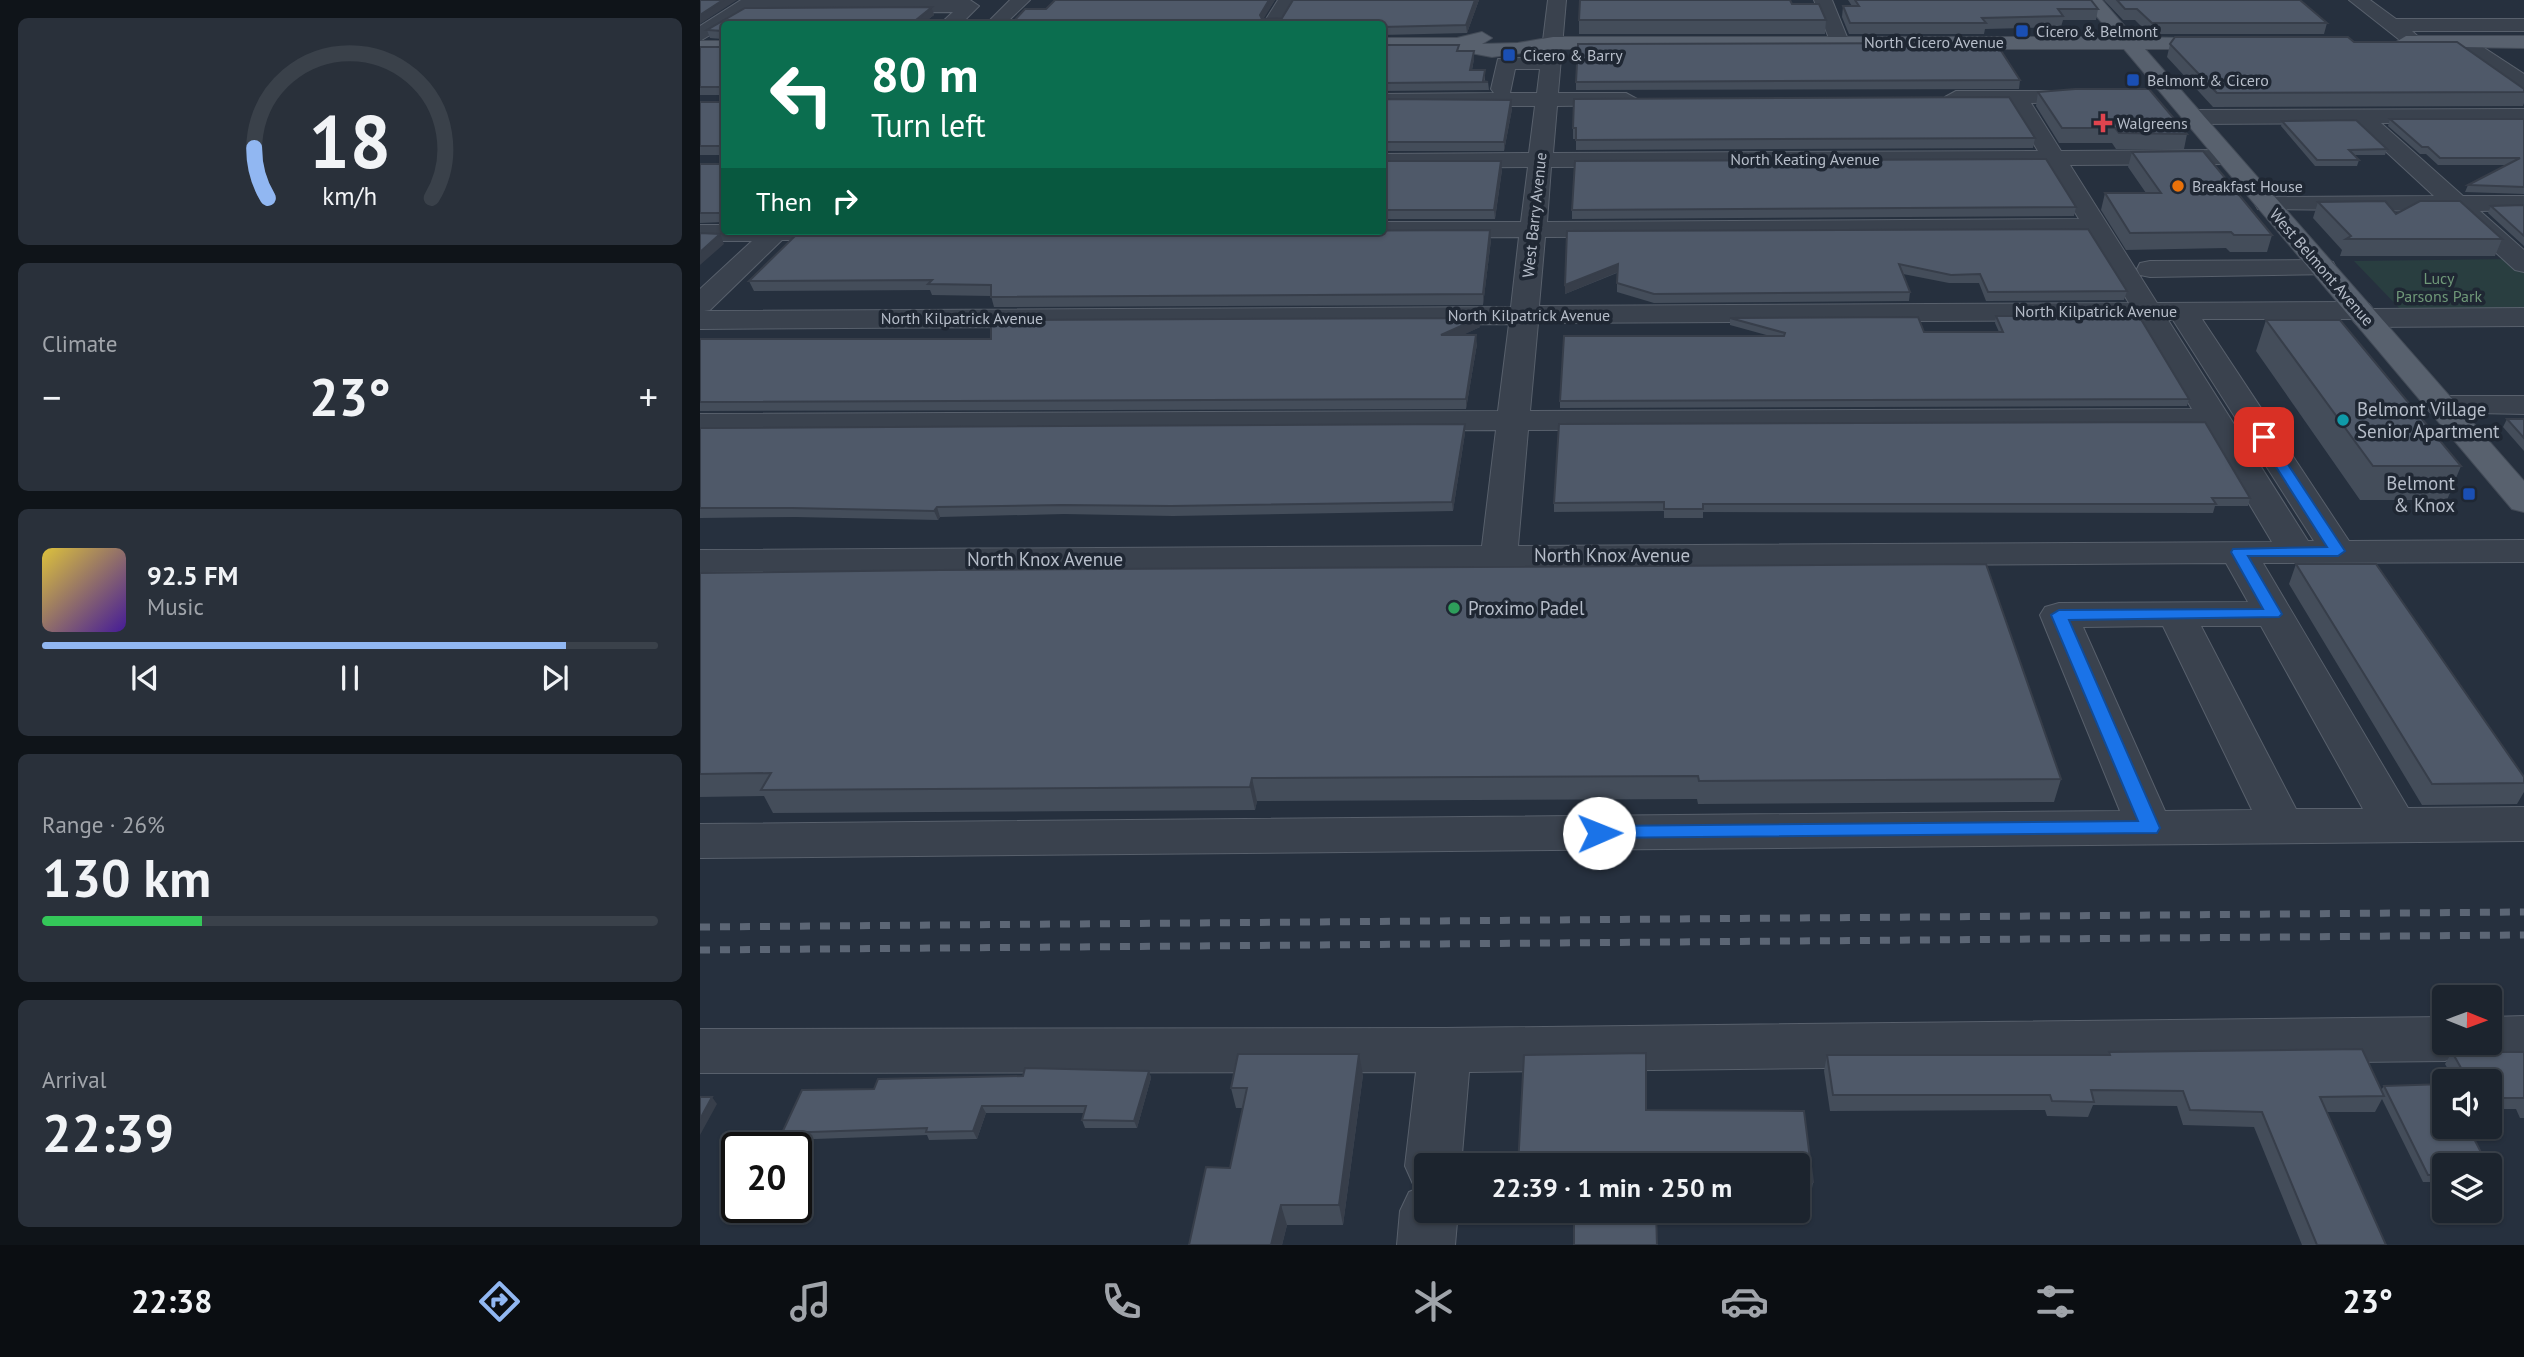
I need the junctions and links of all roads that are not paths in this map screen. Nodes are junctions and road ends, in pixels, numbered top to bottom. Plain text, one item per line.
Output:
1 (1021, 0) edge
2 (1287, 0) edge
3 (1557, 0) edge
4 (1823, 0) edge
5 (2092, 0) edge
6 (2358, 0) edge
7 (748, 4) edge
8 (798, 7) junction
9 (2375, 12) junction
10 (2459, 13) dead end
11 (780, 20) edge
12 (721, 21) edge
13 (722, 21) edge
14 (881, 21) edge
15 (954, 21) edge
16 (998, 21) edge
17 (1274, 21) edge
18 (2524, 24) edge
19 (2392, 25) junction
20 (700, 35) edge
21 (2129, 42) junction
22 (2466, 42) junction
23 (2524, 42) edge
24 (1839, 43) junction
25 (2248, 43) edge
26 (2378, 43) edge
27 (2415, 43) junction
28 (1386, 44) edge
29 (700, 47) edge
30 (721, 47) edge
31 (1552, 53) junction
32 (2524, 84) edge
33 (1503, 89) dead end
34 (1648, 92) edge
35 (1932, 97) edge
36 (2016, 97) junction
37 (2062, 97) edge
38 (1547, 99) junction
39 (1386, 100) edge
40 (2524, 116) edge
41 (2193, 117) junction
42 (2361, 117) junction
43 (2227, 157) junction
44 (2053, 158) junction
45 (1540, 160) junction
46 (1386, 161) edge
47 (2456, 203) junction
48 (2524, 203) edge
49 (2267, 204) junction
50 (2096, 227) junction
51 (1386, 230) edge
52 (1532, 230) junction
53 (700, 233) edge
54 (721, 233) edge
55 (773, 235) edge
56 (2524, 264) edge
57 (2323, 268) junction
58 (2150, 269) dead end
59 (700, 304) edge
60 (2148, 311) junction
61 (2182, 311) junction
62 (2362, 314) junction
63 (1523, 315) junction
64 (2524, 317) edge
65 (700, 320) edge
66 (2441, 405) junction
67 (2524, 405) edge
68 (2214, 418) junction
69 (1512, 420) junction
70 (700, 424) edge
71 (2524, 502) edge
72 (2296, 551) junction
73 (2338, 551) junction
74 (2524, 551) edge
75 (2238, 552) junction
76 (1499, 555) junction
77 (700, 561) edge
78 (2176, 614) junction
79 (2274, 614) junction
80 (2524, 824) edge
81 (2395, 826) junction
82 (2283, 827) junction
83 (2150, 828) junction
84 (700, 841) edge
85 (2524, 1038) edge
86 (2432, 1039) edge
87 (2502, 1039) edge
88 (1445, 1050) junction
89 (700, 1051) edge
90 (1434, 1153) edge
91 (1428, 1223) edge
92 (1426, 1245) edge

1 - 16 street
2 - 17 street
3 - 31 street, West Barry Avenue
4 - 24 street
5 - 21 main road, West Belmont Avenue
6 - 9 street
7 - 8 street
7 - 13 street
8 - 11 street
8 - 15 street
9 - 10 street
9 - 19 street
12 - 20 street
14 - 15 street
18 - 19 street
19 - 27 street
21 - 24 main road, North Cicero Avenue
21 - 25 main road, North Cicero Avenue
21 - 41 main road, West Belmont Avenue
22 - 23 main road
22 - 27 main road
22 - 32 street
24 - 31 main road, North Cicero Avenue
26 - 27 main road
28 - 31 main road, North Cicero Avenue
29 - 30 main road
31 - 33 street
31 - 38 street, West Barry Avenue
34 - 38 street
35 - 36 street
36 - 37 street
36 - 44 street
38 - 39 street
38 - 45 street, West Barry Avenue
40 - 42 street
41 - 42 street
41 - 43 main road, West Belmont Avenue
42 - 47 street
43 - 44 street, North Keating Avenue
43 - 49 main road, West Belmont Avenue
44 - 45 street, North Keating Avenue
44 - 50 street
45 - 46 street, North Keating Avenue
45 - 52 street, West Barry Avenue
47 - 48 street
47 - 49 street
47 - 56 street
49 - 57 main road, West Belmont Avenue
50 - 52 street
50 - 60 street
51 - 52 street
52 - 63 street, West Barry Avenue
53 - 54 street
55 - 59 street
57 - 58 street
57 - 62 main road, West Belmont Avenue
60 - 61 street, North Kilpatrick Avenue
60 - 63 street, North Kilpatrick Avenue
60 - 68 street
61 - 62 street, North Kilpatrick Avenue
61 - 73 street
62 - 64 street, North Kilpatrick Avenue
62 - 66 main road, West Belmont Avenue
63 - 65 street, North Kilpatrick Avenue
63 - 69 street, West Barry Avenue
66 - 67 street
66 - 71 main road, West Belmont Avenue
68 - 69 street
68 - 72 street
69 - 70 street
69 - 76 street, West Barry Avenue
72 - 73 street, North Knox Avenue
72 - 75 street, North Knox Avenue
73 - 74 street, North Knox Avenue
75 - 76 street, North Knox Avenue
75 - 79 street
76 - 77 street, North Knox Avenue
78 - 79 street
78 - 82 street
78 - 83 street
79 - 81 street
80 - 81 street
81 - 82 street
82 - 83 street
83 - 84 street
85 - 87 street
86 - 88 street
88 - 89 street
88 - 90 street
91 - 92 street

